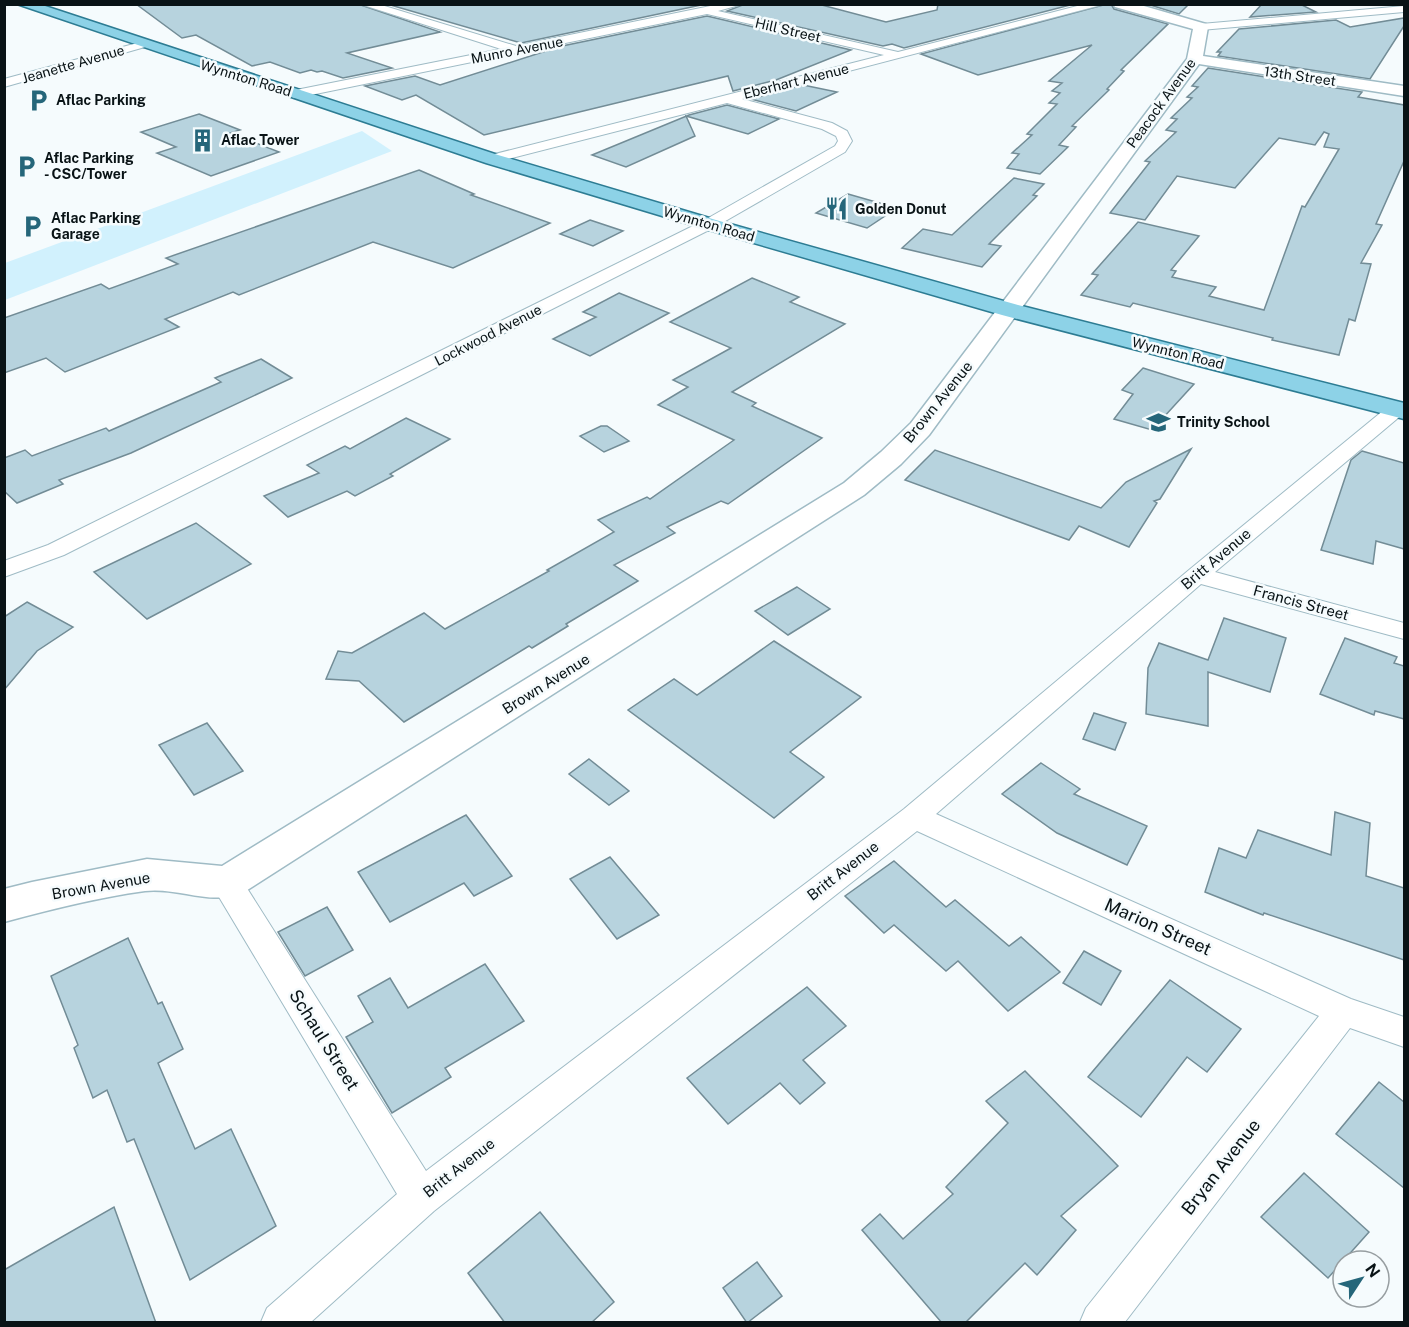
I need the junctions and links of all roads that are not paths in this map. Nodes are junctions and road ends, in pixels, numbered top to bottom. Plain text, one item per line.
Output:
1 (24, 4) edge
2 (365, 4) edge
3 (677, 4) edge
4 (738, 4) edge
5 (1100, 4) edge
6 (1119, 4) edge
7 (1404, 9) edge
8 (706, 11) junction
9 (1201, 27) junction
10 (141, 45) junction
11 (518, 50) junction
12 (899, 55) junction
13 (1195, 59) junction
14 (4, 83) edge
15 (1404, 91) edge
16 (296, 94) junction
17 (726, 99) junction
18 (492, 159) junction
19 (709, 224) junction
20 (1010, 310) junction
21 (1401, 410) edge
22 (4, 570) edge
23 (1197, 575) junction
24 (1404, 630) edge
25 (914, 817) junction
26 (227, 883) junction
27 (4, 906) edge
28 (1343, 1011) junction
29 (1404, 1032) edge
30 (421, 1198) junction
31 (281, 1323) edge
32 (1100, 1323) edge

1 - 10 main road, Wynnton Road
2 - 11 street
3 - 8 street, Hill Street
4 - 8 street, Munro Avenue
5 - 12 street, Eberhart Avenue
6 - 9 street
7 - 9 street
8 - 11 street, Munro Avenue
8 - 12 street, Hill Street
9 - 13 street, Peacock Avenue
10 - 14 street, Jeanette Avenue
10 - 16 main road, Wynnton Road
11 - 16 street, Munro Avenue
12 - 17 street, Eberhart Avenue
13 - 15 street, 13th Street
13 - 20 street, Peacock Avenue
16 - 18 main road, Wynnton Road
17 - 18 street, Eberhart Avenue
17 - 19 street, Lockwood Avenue
18 - 19 main road, Wynnton Road
19 - 20 main road, Wynnton Road
19 - 22 street, Lockwood Avenue
20 - 21 main road, Wynnton Road
20 - 26 street, Brown Avenue
21 - 23 street, Britt Avenue
23 - 24 street, Francis Street
23 - 25 street, Britt Avenue
25 - 28 street, Marion Street
25 - 30 street, Britt Avenue
26 - 27 street, Brown Avenue
26 - 30 street, Schaul Street
28 - 29 street, Marion Street
28 - 32 street, Bryan Avenue
30 - 31 street, Britt Avenue

